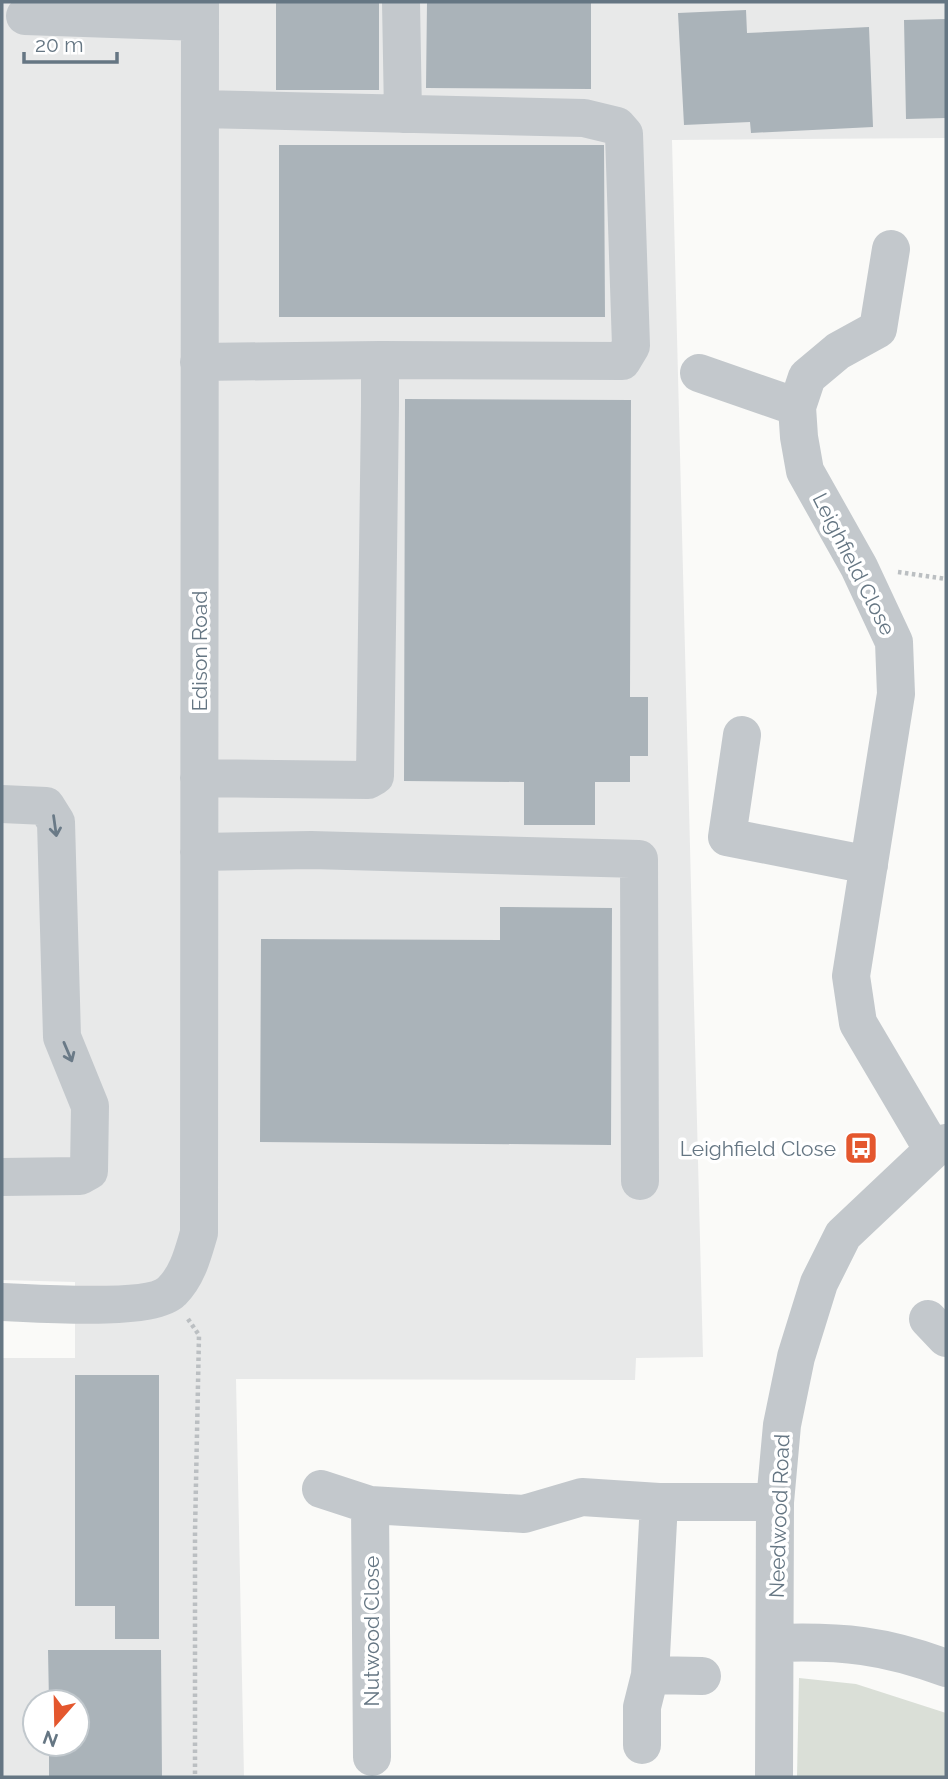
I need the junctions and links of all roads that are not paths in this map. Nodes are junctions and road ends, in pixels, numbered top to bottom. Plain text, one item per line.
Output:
1 (401, 2) edge
2 (200, 12) edge
3 (25, 16) dead end
4 (200, 109) junction
5 (403, 114) junction
6 (891, 249) dead end
7 (380, 360) junction
8 (199, 362) junction
9 (699, 373) dead end
10 (797, 407) junction
11 (742, 735) dead end
12 (199, 778) junction
13 (2, 804) edge
14 (199, 852) junction
15 (869, 865) junction
16 (940, 1147) edge
17 (2, 1177) edge
18 (640, 1181) dead end
19 (2, 1302) edge
20 (321, 1489) dead end
21 (659, 1502) junction
22 (775, 1502) junction
23 (370, 1506) junction
24 (776, 1643) junction
25 (946, 1668) edge
26 (650, 1675) junction
27 (702, 1675) dead end
28 (642, 1745) dead end
29 (372, 1757) dead end
30 (774, 1777) edge

1 - 5 street
2 - 3 street
2 - 4 street, Edison Road
4 - 5 street
4 - 8 street, Edison Road
5 - 7 street
6 - 10 street, Leighfield Close
7 - 8 street
7 - 12 street
8 - 12 street, Edison Road
9 - 10 street
10 - 15 street, Leighfield Close
11 - 15 street
12 - 14 street, Edison Road
13 -> 17 street
14 - 18 street
14 - 19 street, Edison Road
15 - 16 street, Leighfield Close
16 - 22 street, Needwood Road
20 - 23 street
21 - 22 street
21 - 23 street
21 - 26 street
22 - 24 street, Needwood Road
23 - 29 street, Nutwood Close
24 - 25 street
24 - 30 street, Needwood Road
26 - 27 street
26 - 28 street

